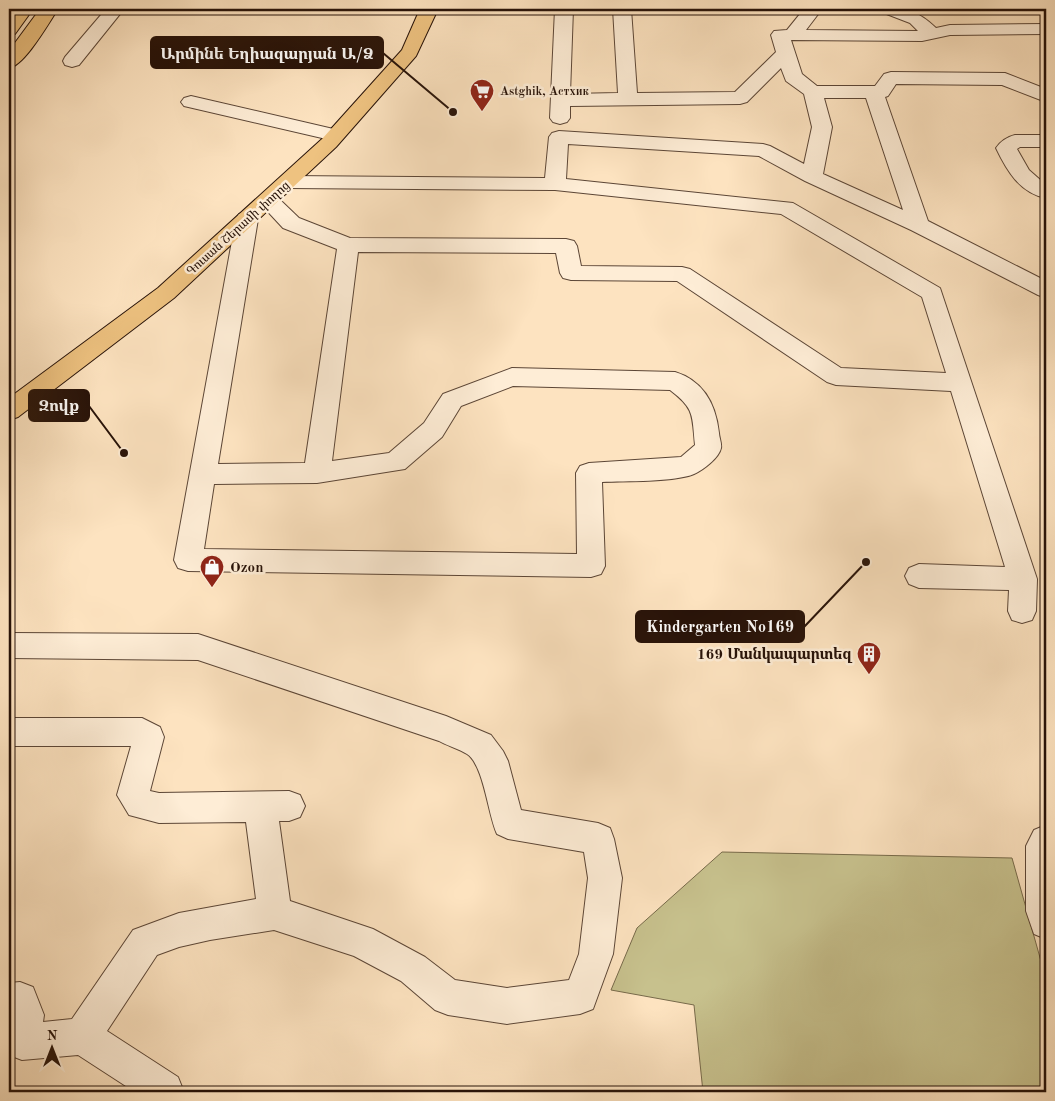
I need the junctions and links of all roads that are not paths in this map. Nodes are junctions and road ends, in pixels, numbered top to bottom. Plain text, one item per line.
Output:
1 (24, 9) edge
2 (49, 9) edge
3 (115, 9) edge
4 (429, 9) edge
5 (564, 9) edge
6 (622, 9) edge
7 (813, 9) edge
8 (890, 9) edge
9 (1046, 29) edge
10 (9, 30) edge
11 (792, 34) junction
12 (933, 34) junction
13 (786, 53) junction
14 (72, 61) dead end
15 (9, 63) edge
16 (813, 92) junction
17 (874, 92) junction
18 (1046, 96) edge
19 (628, 99) junction
20 (561, 100) junction
21 (191, 102) dead end
22 (335, 135) junction
23 (559, 137) junction
24 (1046, 141) edge
25 (812, 176) junction
26 (288, 182) junction
27 (555, 184) junction
28 (1046, 192) edge
29 (268, 200) junction
30 (247, 219) junction
31 (919, 225) junction
32 (348, 245) junction
33 (1046, 290) edge
34 (961, 383) junction
35 (9, 411) edge
36 (317, 473) junction
37 (204, 474) junction
38 (919, 576) dead end
39 (1023, 579) junction
40 (1022, 611) dead end
41 (9, 645) edge
42 (9, 732) edge
43 (1046, 841) edge
44 (274, 913) junction
45 (1046, 922) edge
46 (9, 1001) edge
47 (82, 1036) junction
48 (165, 1092) edge

1 - 10 main road
2 - 15 main road
3 - 14 lane
4 - 22 main road, Գուսան Շերամի փողոց
5 - 20 lane
6 - 19 lane
7 - 11 lane
8 - 12 lane
9 - 12 lane
11 - 12 lane
11 - 13 lane
13 - 16 lane
13 - 19 lane
16 - 17 lane
16 - 25 lane
17 - 18 lane
17 - 31 lane
19 - 20 lane
20 - 23 lane
21 - 22 lane
22 - 26 main road, Գուսան Շերամի փողոց
23 - 25 lane
23 - 27 lane
24 - 28 lane
25 - 31 lane
26 - 27 lane
26 - 29 main road, Գուսան Շերամի փողոց
27 - 34 lane
29 - 30 main road, Գուսան Շերամի փողոց
29 - 32 lane
30 - 35 main road, Գուսան Շերամի փողոց
30 - 37 lane
31 - 33 lane
32 - 34 lane
32 - 36 lane
34 - 39 lane
36 - 37 lane
36 - 37 lane
38 - 39 lane
39 - 40 lane
41 - 44 lane
42 - 44 lane
43 - 45 lane
44 - 47 lane
46 - 47 lane
47 - 48 lane

